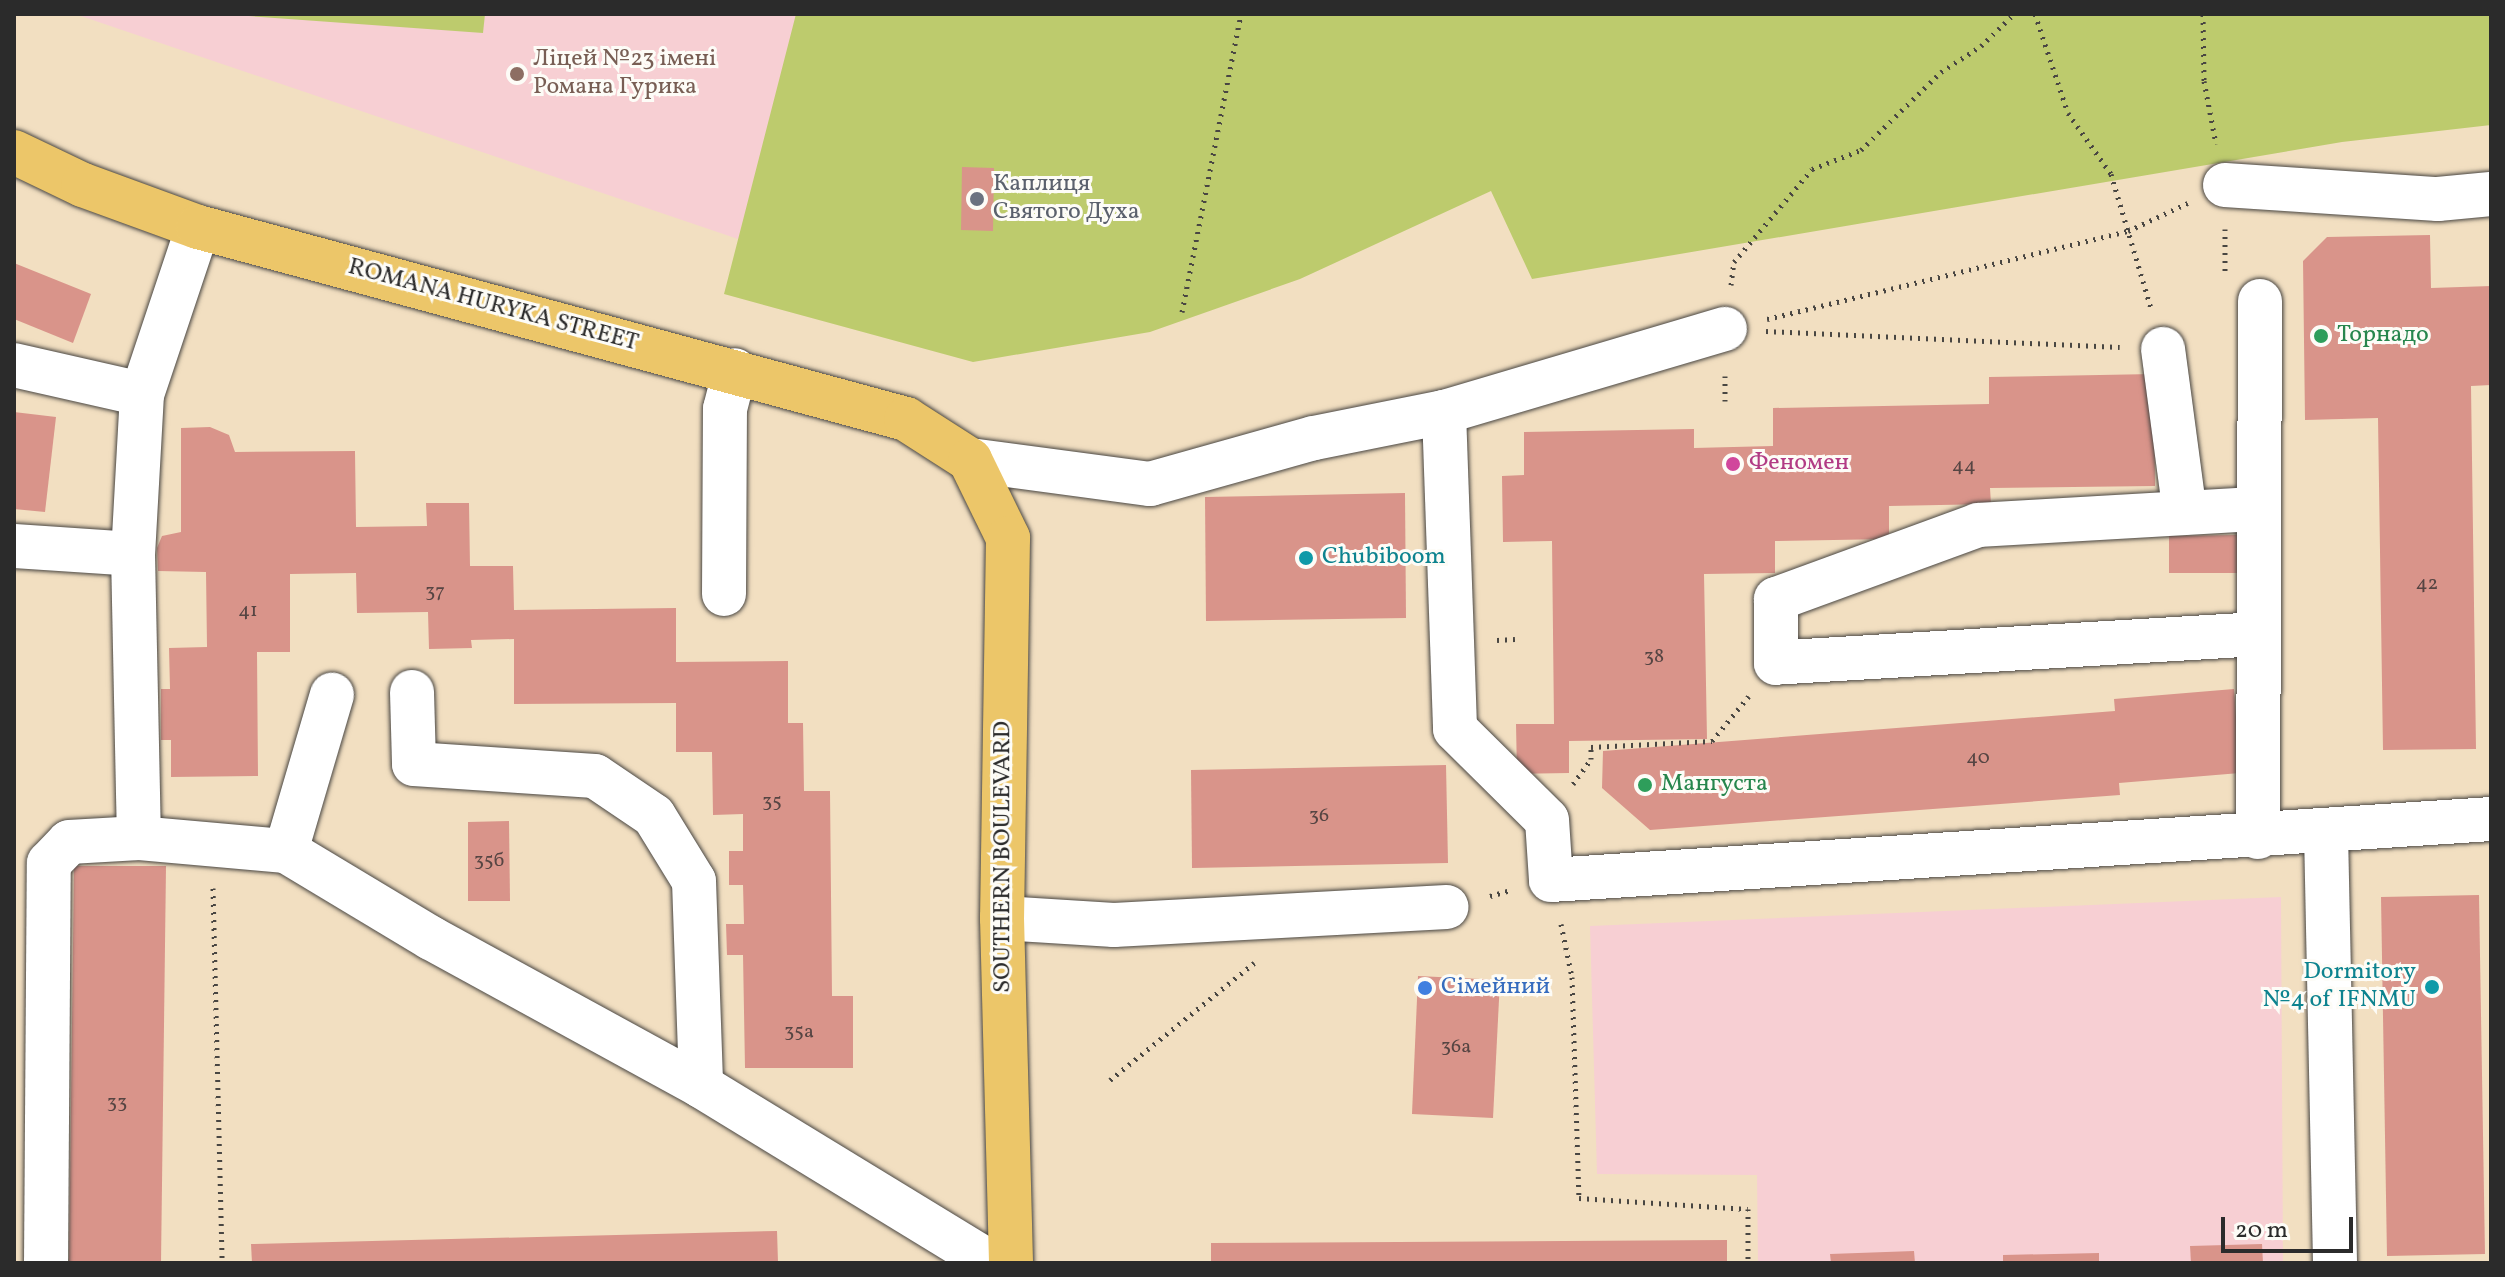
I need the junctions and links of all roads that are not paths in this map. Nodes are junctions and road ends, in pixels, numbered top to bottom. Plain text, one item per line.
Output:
1 (14, 152) edge
2 (2225, 185) road end
3 (2491, 194) edge
4 (198, 227) junction
5 (2260, 301) dead end
6 (1725, 329) road end
7 (2163, 349) road end
8 (14, 365) edge
9 (735, 370) junction
10 (142, 394) junction
11 (1444, 412) junction
12 (970, 460) junction
13 (2259, 509) junction
14 (2185, 513) junction
15 (14, 546) edge
16 (133, 554) junction
17 (724, 594) dead end
18 (2259, 634) junction
19 (412, 692) dead end
20 (332, 695) dead end
21 (2491, 819) edge
22 (2326, 832) junction
23 (2258, 837) junction
24 (139, 838) junction
25 (286, 851) junction
26 (1447, 907) road end
27 (1002, 918) junction
28 (701, 1086) junction
29 (46, 1263) edge
30 (991, 1263) edge
31 (1011, 1263) edge
32 (2335, 1263) edge

1 - 4 main road, ROMANA HURYKA STREET
2 - 3 lane
4 - 9 main road, ROMANA HURYKA STREET
4 - 10 lane
5 - 13 lane
6 - 11 lane
7 - 14 lane
8 - 10 lane
9 - 12 main road, ROMANA HURYKA STREET
9 - 17 lane
10 - 16 lane
11 - 12 lane
11 - 23 lane
12 - 27 main road, SOUTHERN BOULEVARD
13 - 14 lane
13 - 18 lane
14 - 18 lane
15 - 16 lane
16 - 24 lane
18 - 23 lane
19 - 28 lane
20 - 25 lane
21 - 22 lane
22 - 23 lane
22 - 32 lane
24 - 25 lane
24 - 29 lane
25 - 28 lane
26 - 27 lane
27 - 31 main road, SOUTHERN BOULEVARD
28 - 30 lane

